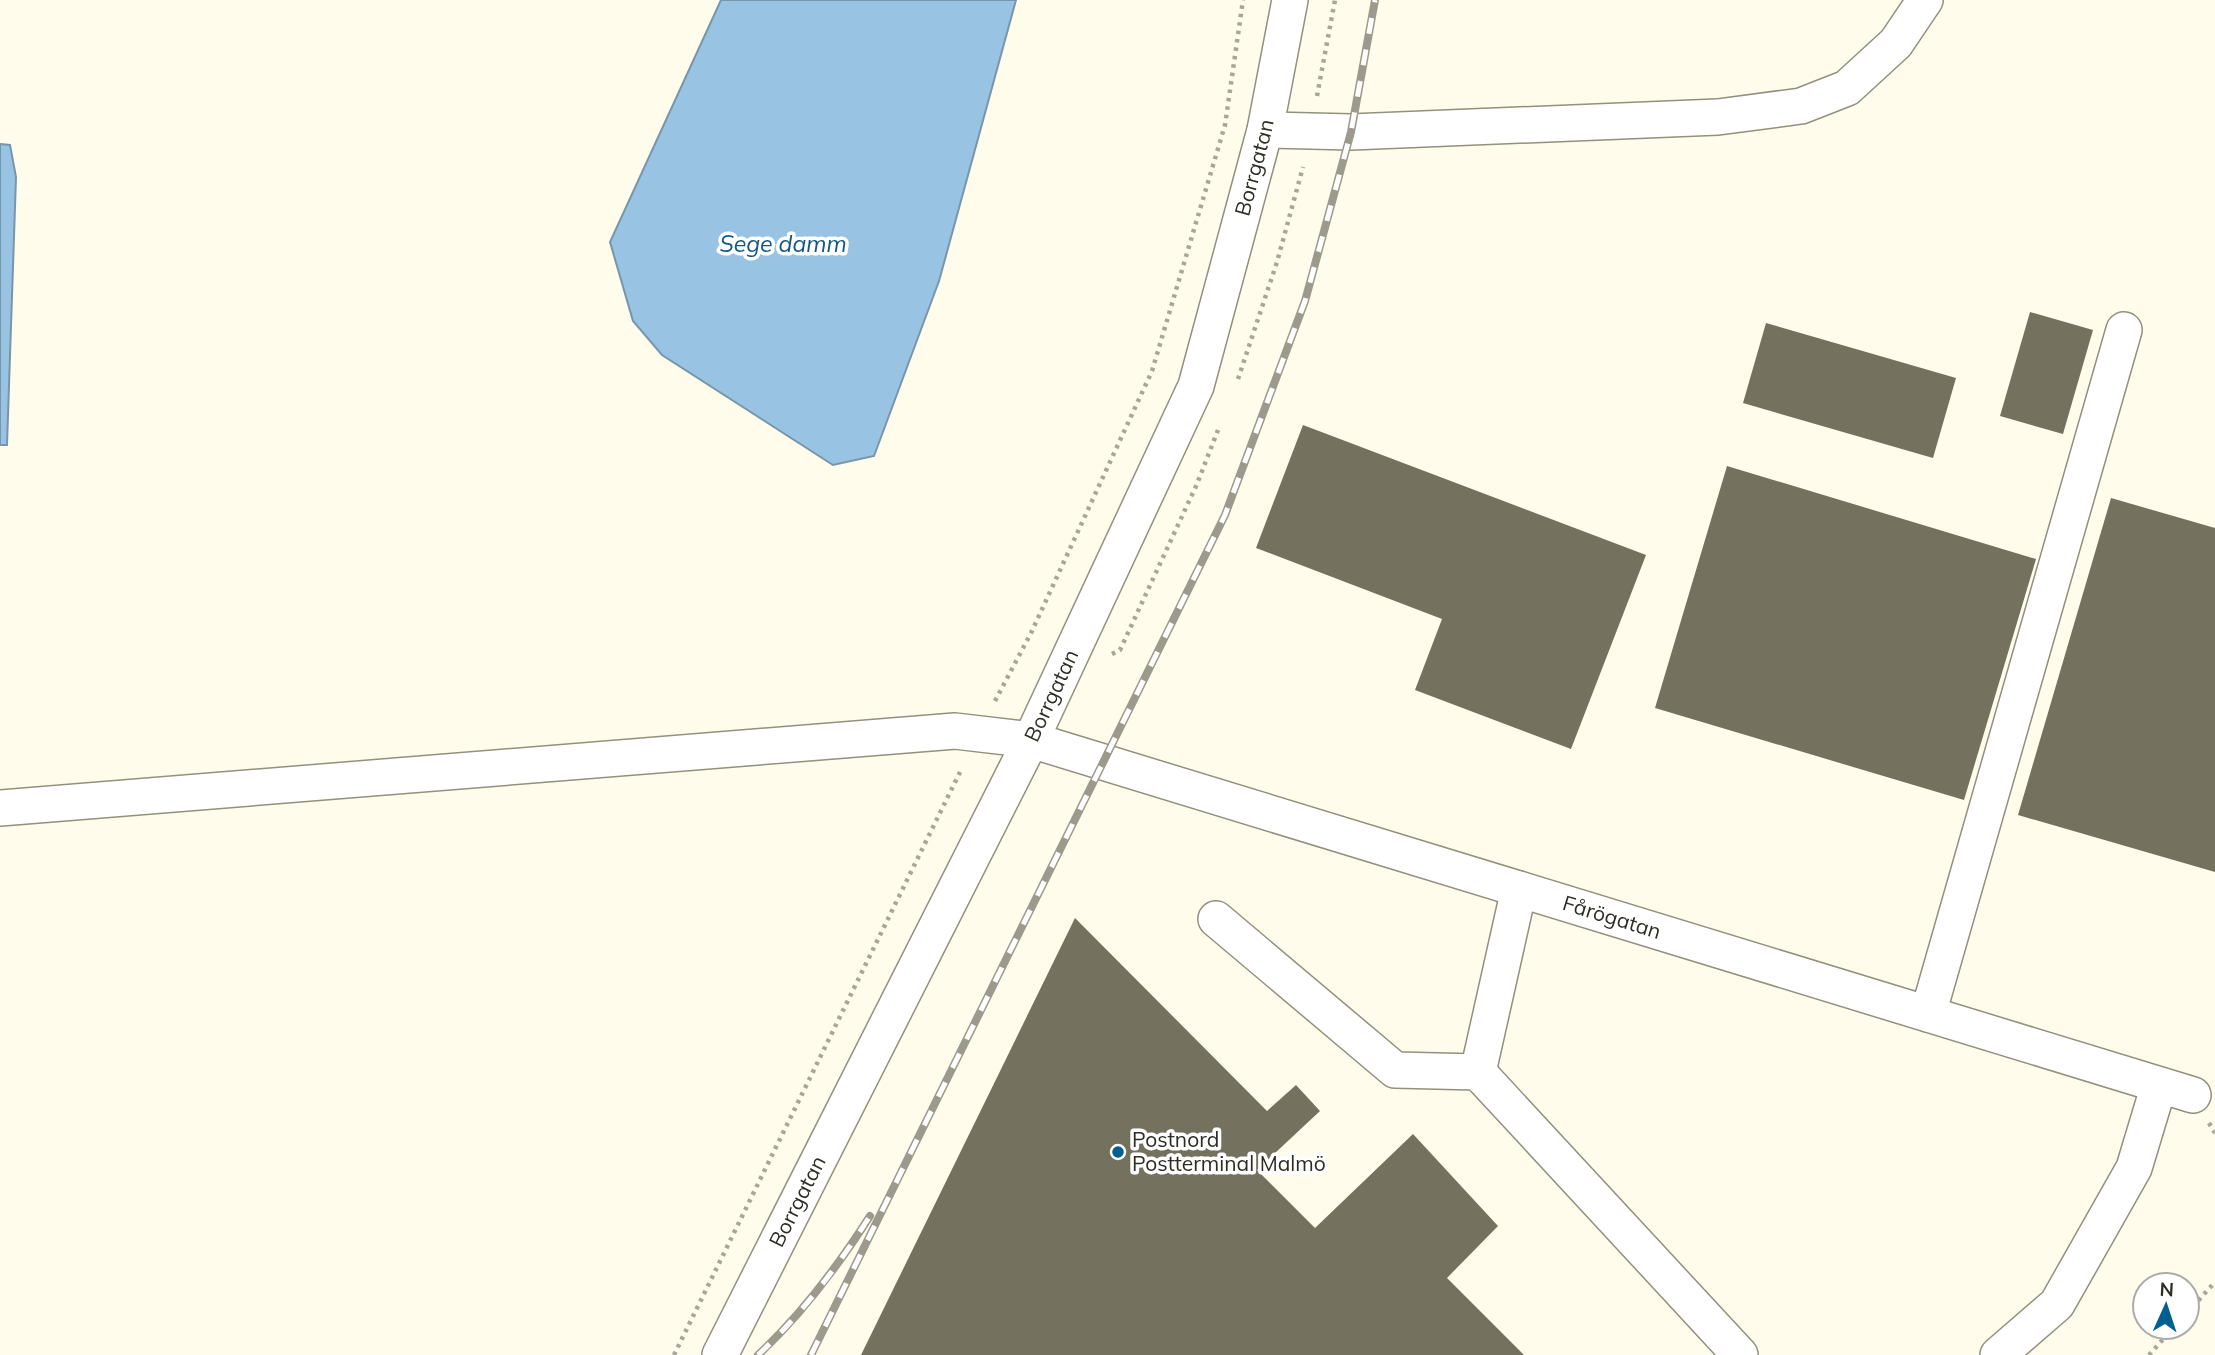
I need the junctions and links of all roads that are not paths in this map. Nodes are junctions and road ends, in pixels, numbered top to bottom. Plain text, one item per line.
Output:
1 (1290, 0) edge
2 (1925, 0) edge
3 (1265, 130) junction
4 (2124, 330) dead end
5 (1031, 740) junction
6 (0, 808) edge
7 (1519, 889) junction
8 (1216, 919) dead end
9 (1928, 1014) junction
10 (1478, 1072) junction
11 (2159, 1085) junction
12 (2193, 1095) dead end
13 (720, 1355) edge
14 (1740, 1355) edge
15 (1997, 1355) edge

1 - 3 street, Borrgatan
2 - 3 street
3 - 5 street, Borrgatan
4 - 9 street
5 - 6 street, Fårögatan
5 - 7 street, Fårögatan
5 - 13 street, Borrgatan
7 - 9 street, Fårögatan
7 - 10 street
8 - 10 street
9 - 11 street, Fårögatan
10 - 14 street
11 - 12 street, Fårögatan
11 - 15 street

